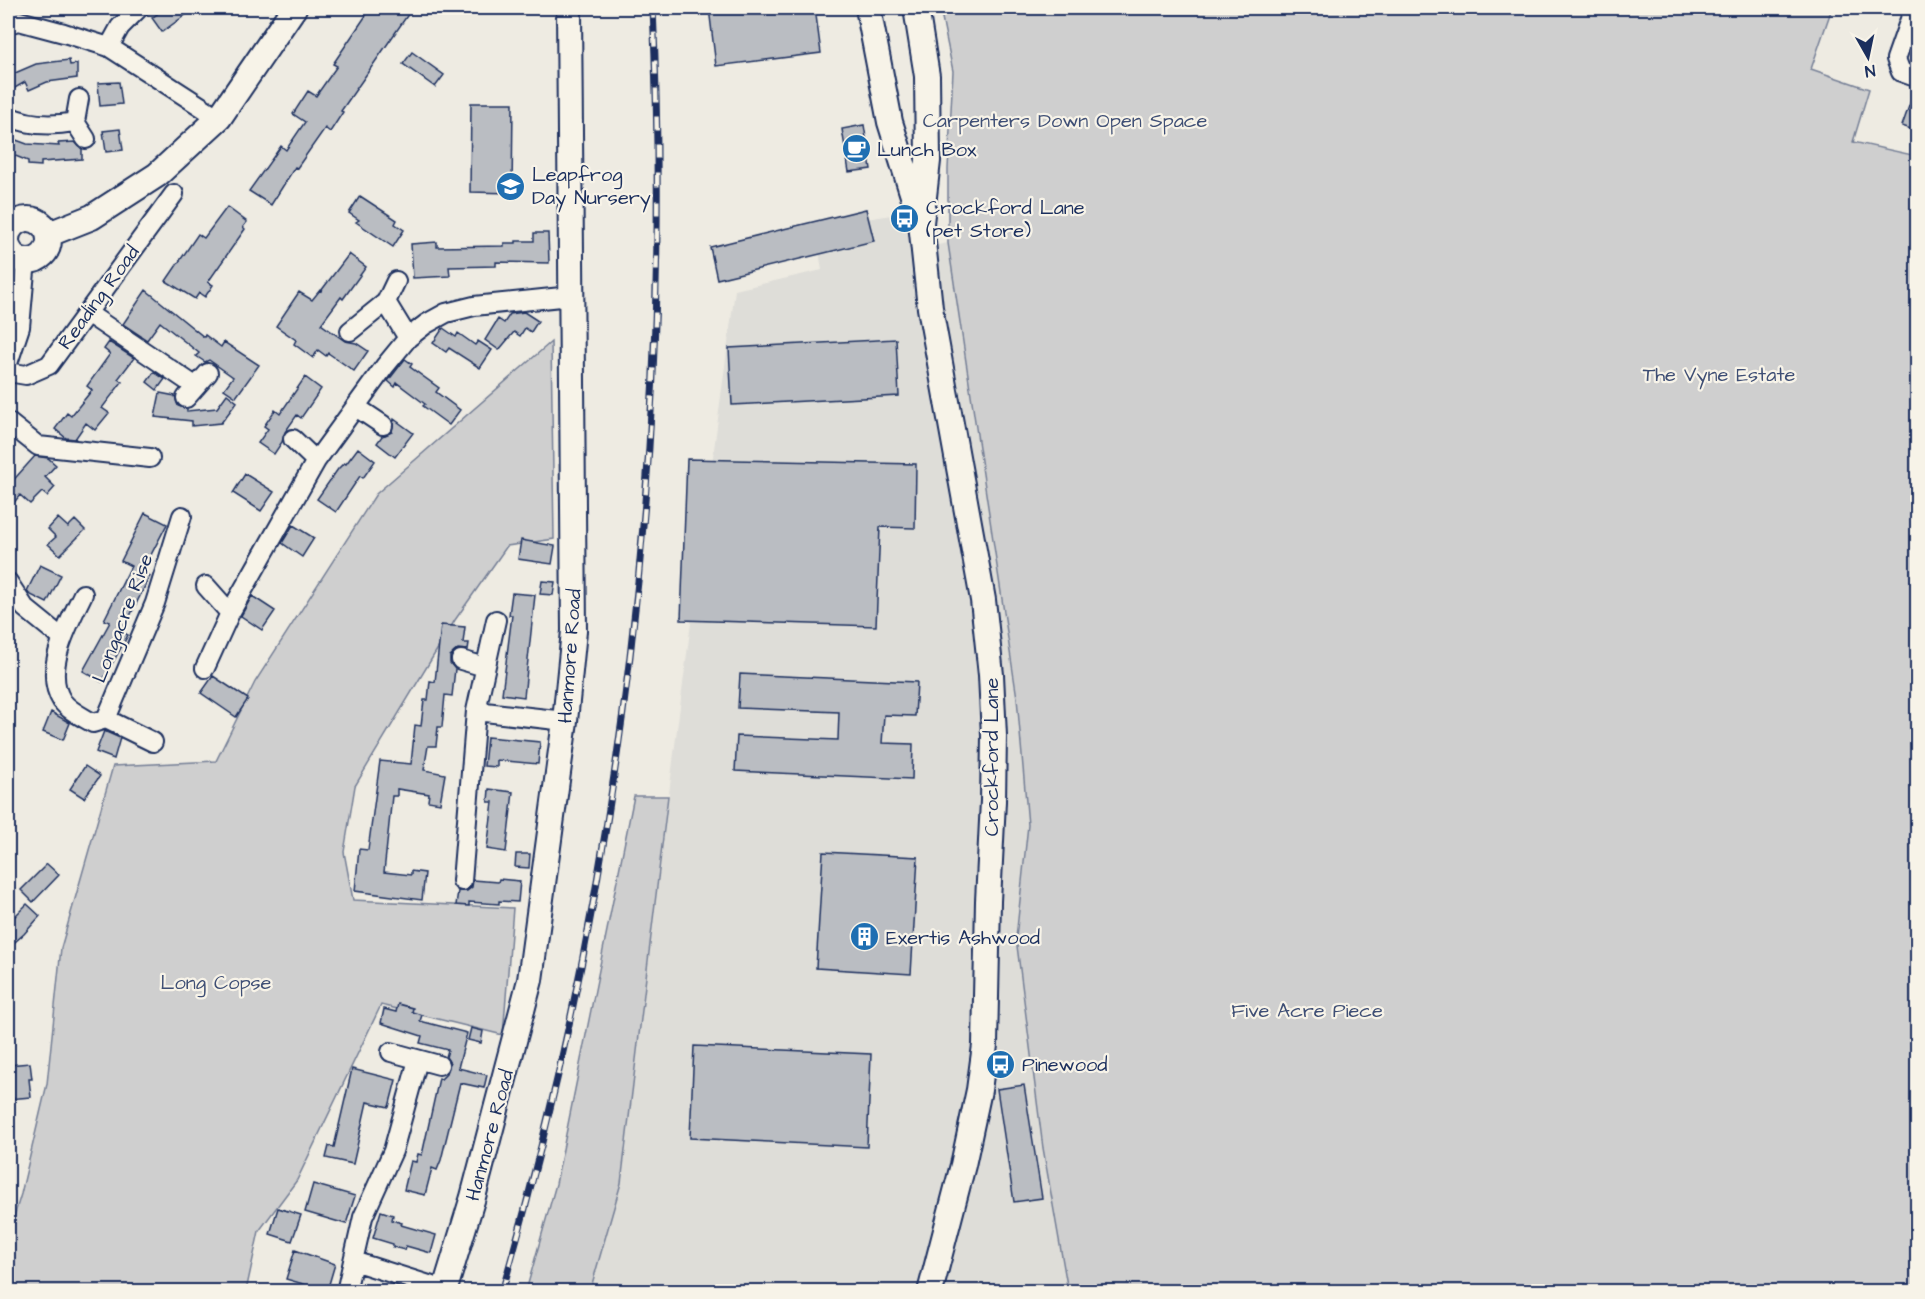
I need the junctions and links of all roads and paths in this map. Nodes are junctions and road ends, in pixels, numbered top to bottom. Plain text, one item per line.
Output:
1 (139, 8) edge
2 (294, 8) edge
3 (569, 8) edge
4 (868, 8) edge
5 (916, 8) edge
6 (1914, 8) edge
7 (15, 17) edge
8 (109, 47) junction
9 (1917, 78) edge
10 (80, 99) dead end
11 (8, 116) edge
12 (219, 118) junction
13 (75, 122) junction
14 (86, 139) dead end
15 (174, 194) dead end
16 (921, 223) junction
17 (8, 230) edge
18 (48, 234) junction
19 (26, 260) junction
20 (396, 281) dead end
21 (571, 296) junction
22 (386, 302) junction
23 (87, 313) junction
24 (350, 331) dead end
25 (408, 338) junction
26 (8, 363) edge
27 (8, 372) edge
28 (208, 373) dead end
29 (356, 406) junction
30 (8, 422) edge
31 (383, 425) dead end
32 (292, 439) dead end
33 (150, 458) dead end
34 (316, 461) junction
35 (175, 523) dead end
36 (8, 582) edge
37 (206, 586) dead end
38 (83, 594) dead end
39 (230, 613) junction
40 (496, 620) dead end
41 (62, 638) junction
42 (462, 660) dead end
43 (485, 667) junction
44 (205, 668) dead end
45 (476, 711) junction
46 (106, 719) junction
47 (566, 721) junction
48 (153, 742) dead end
49 (462, 881) dead end
50 (391, 1052) dead end
51 (418, 1060) junction
52 (439, 1065) dead end
53 (353, 1261) junction
54 (444, 1291) edge
55 (346, 1292) edge
56 (930, 1292) edge

1 - 8 street
2 - 12 street
3 - 21 street, Hanmore Road
4 - 16 street, Crockford Lane
5 - 16 street, Crockford Lane
6 - 9 street
7 - 8 street
8 - 12 street
10 - 13 street
11 - 13 street
12 - 18 street
13 - 14 street
15 - 23 street, Reading Road
16 - 56 street, Crockford Lane
17 - 18 street
17 - 19 street
18 - 19 street
19 - 26 street
20 - 22 street
21 - 25 street
21 - 47 street, Hanmore Road
22 - 24 street
22 - 25 street
23 - 27 street, Reading Road
23 - 28 street
25 - 29 street
29 - 31 street
29 - 34 street
30 - 33 street
32 - 34 street
34 - 39 street
35 - 46 street, Longacre Rise
36 - 41 street
37 - 39 street
38 - 41 street
39 - 44 street
40 - 43 street
41 - 46 street
42 - 43 street
43 - 45 street
45 - 47 street
45 - 49 street
46 - 48 street
47 - 54 street, Hanmore Road
50 - 51 street
51 - 52 street
51 - 53 street
53 - 54 street
53 - 55 street

